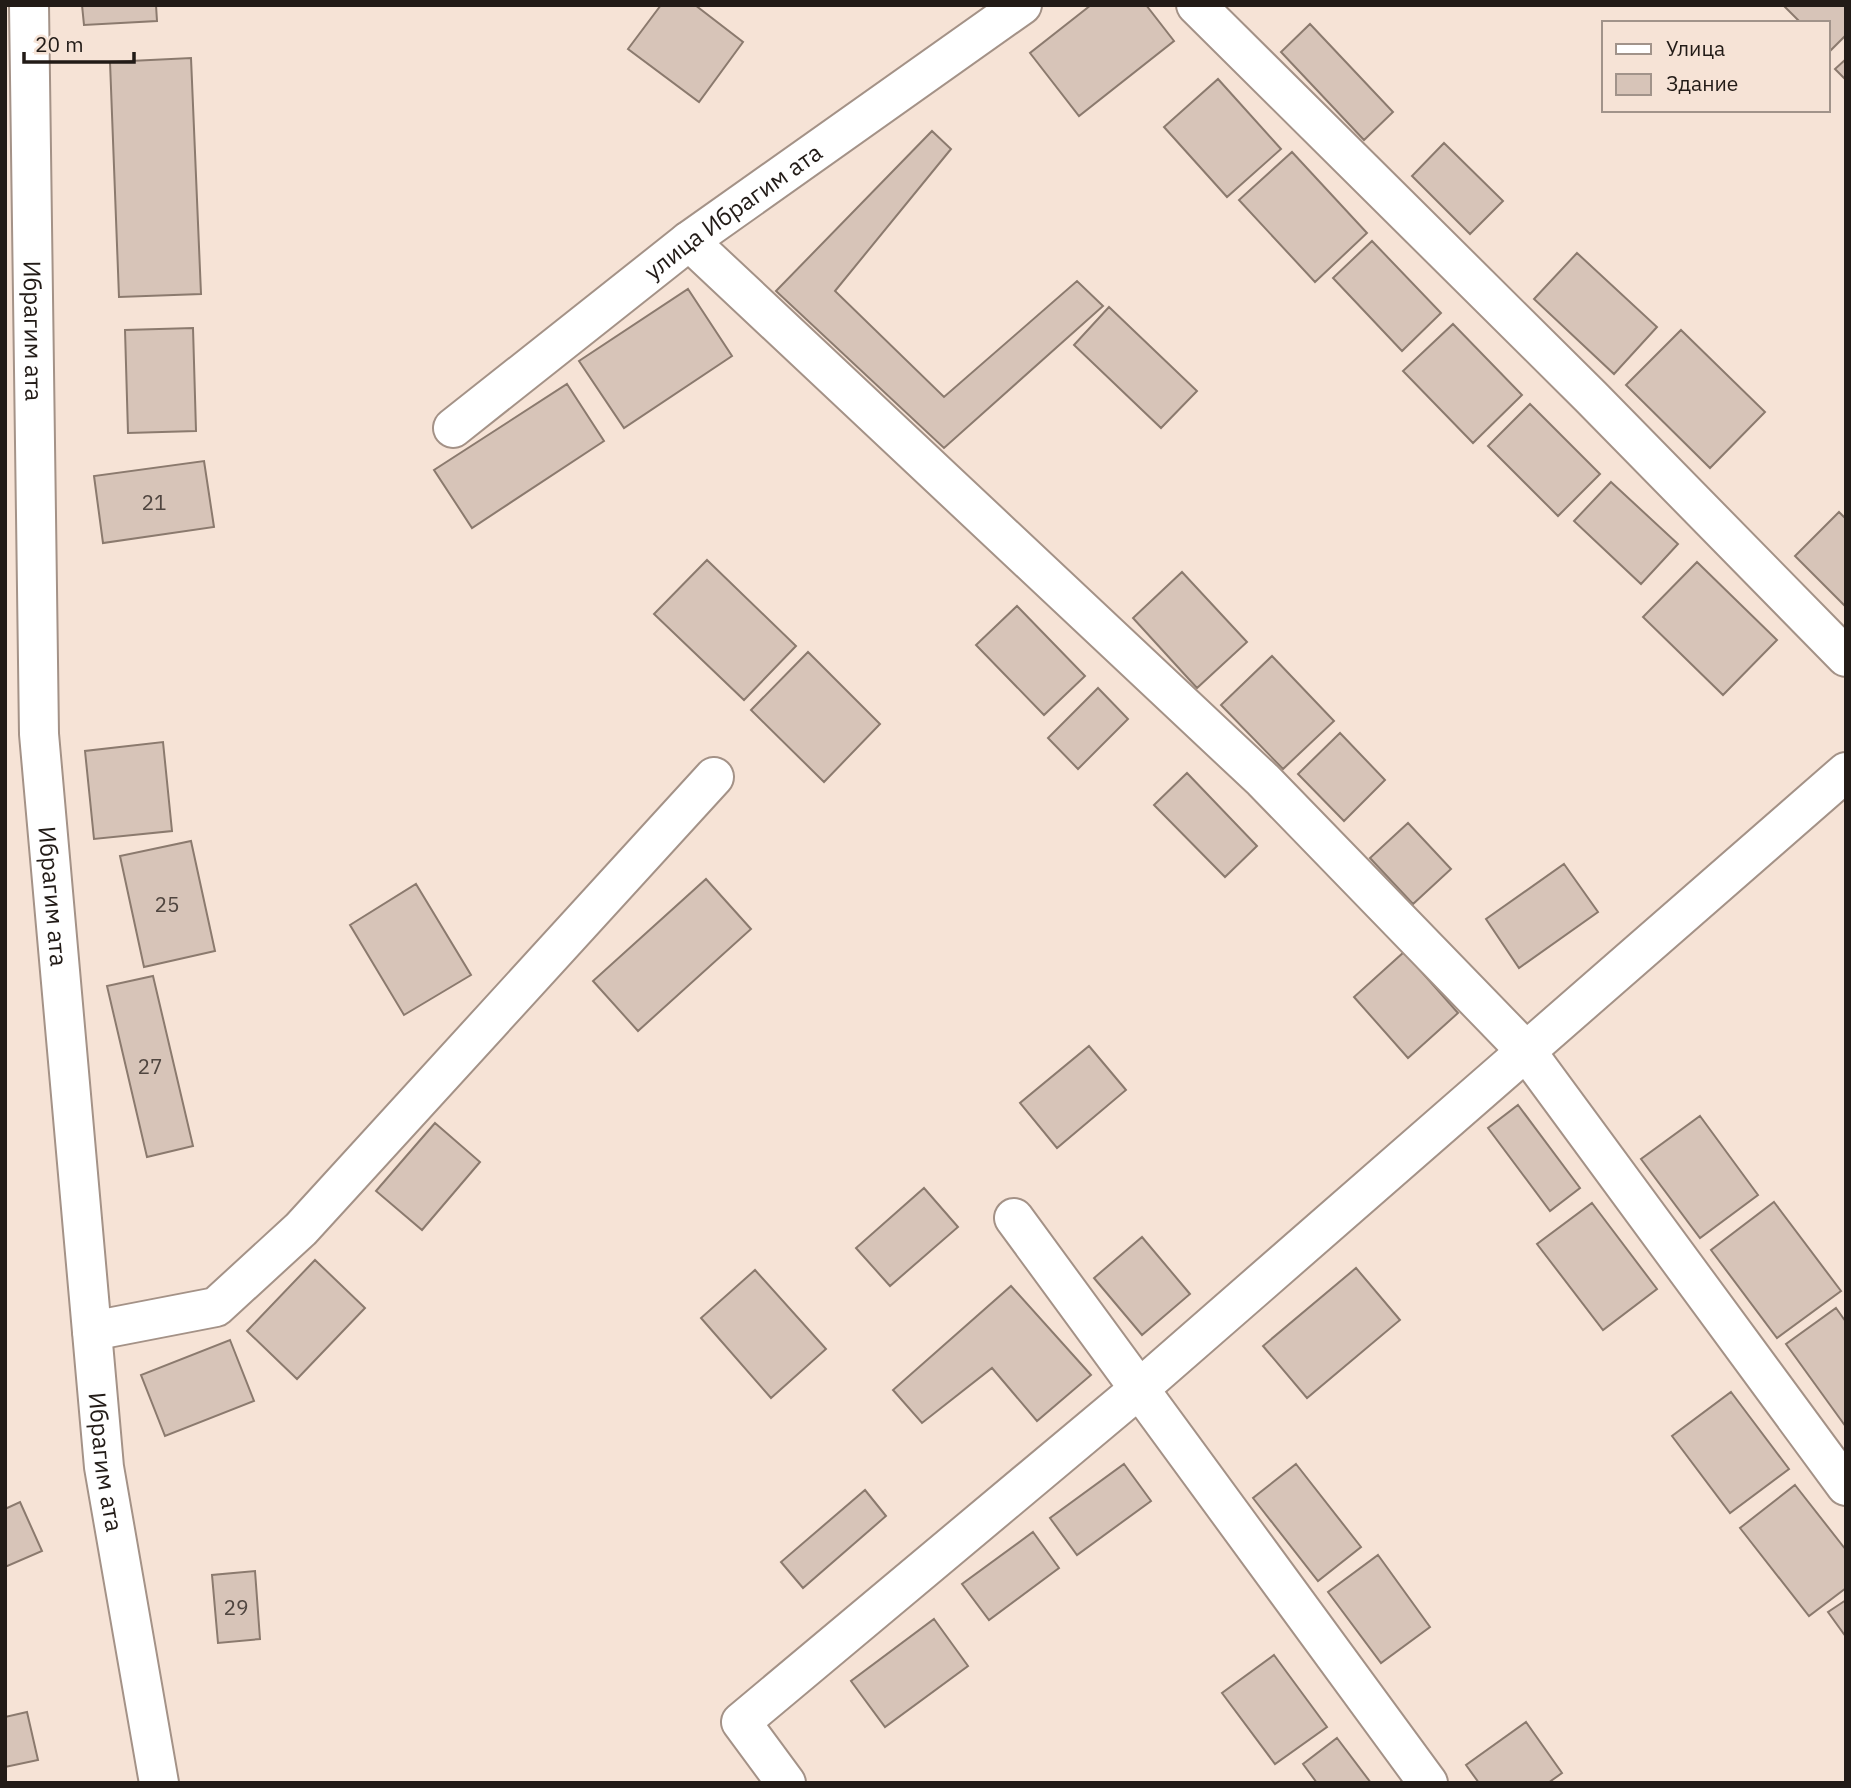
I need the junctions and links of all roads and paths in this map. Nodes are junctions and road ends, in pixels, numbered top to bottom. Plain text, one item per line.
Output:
1 (29, 5) edge
2 (1022, 5) edge
3 (1196, 5) edge
4 (689, 241) junction
5 (453, 428) dead end
6 (1846, 657) edge
7 (1846, 772) edge
8 (714, 778) dead end
9 (1526, 1051) junction
10 (1014, 1218) dead end
11 (92, 1331) junction
12 (1139, 1389) junction
13 (1846, 1486) edge
14 (159, 1783) edge
15 (786, 1783) edge
16 (1428, 1783) edge

1 - 11 street, Ибрагим ата
2 - 4 street, улица Ибрагим ата
3 - 6 street
4 - 5 street, улица Ибрагим ата
4 - 9 street
7 - 9 street
8 - 11 street
9 - 12 street
9 - 13 street
10 - 12 street
11 - 14 street, Ибрагим ата
12 - 15 street
12 - 16 street

